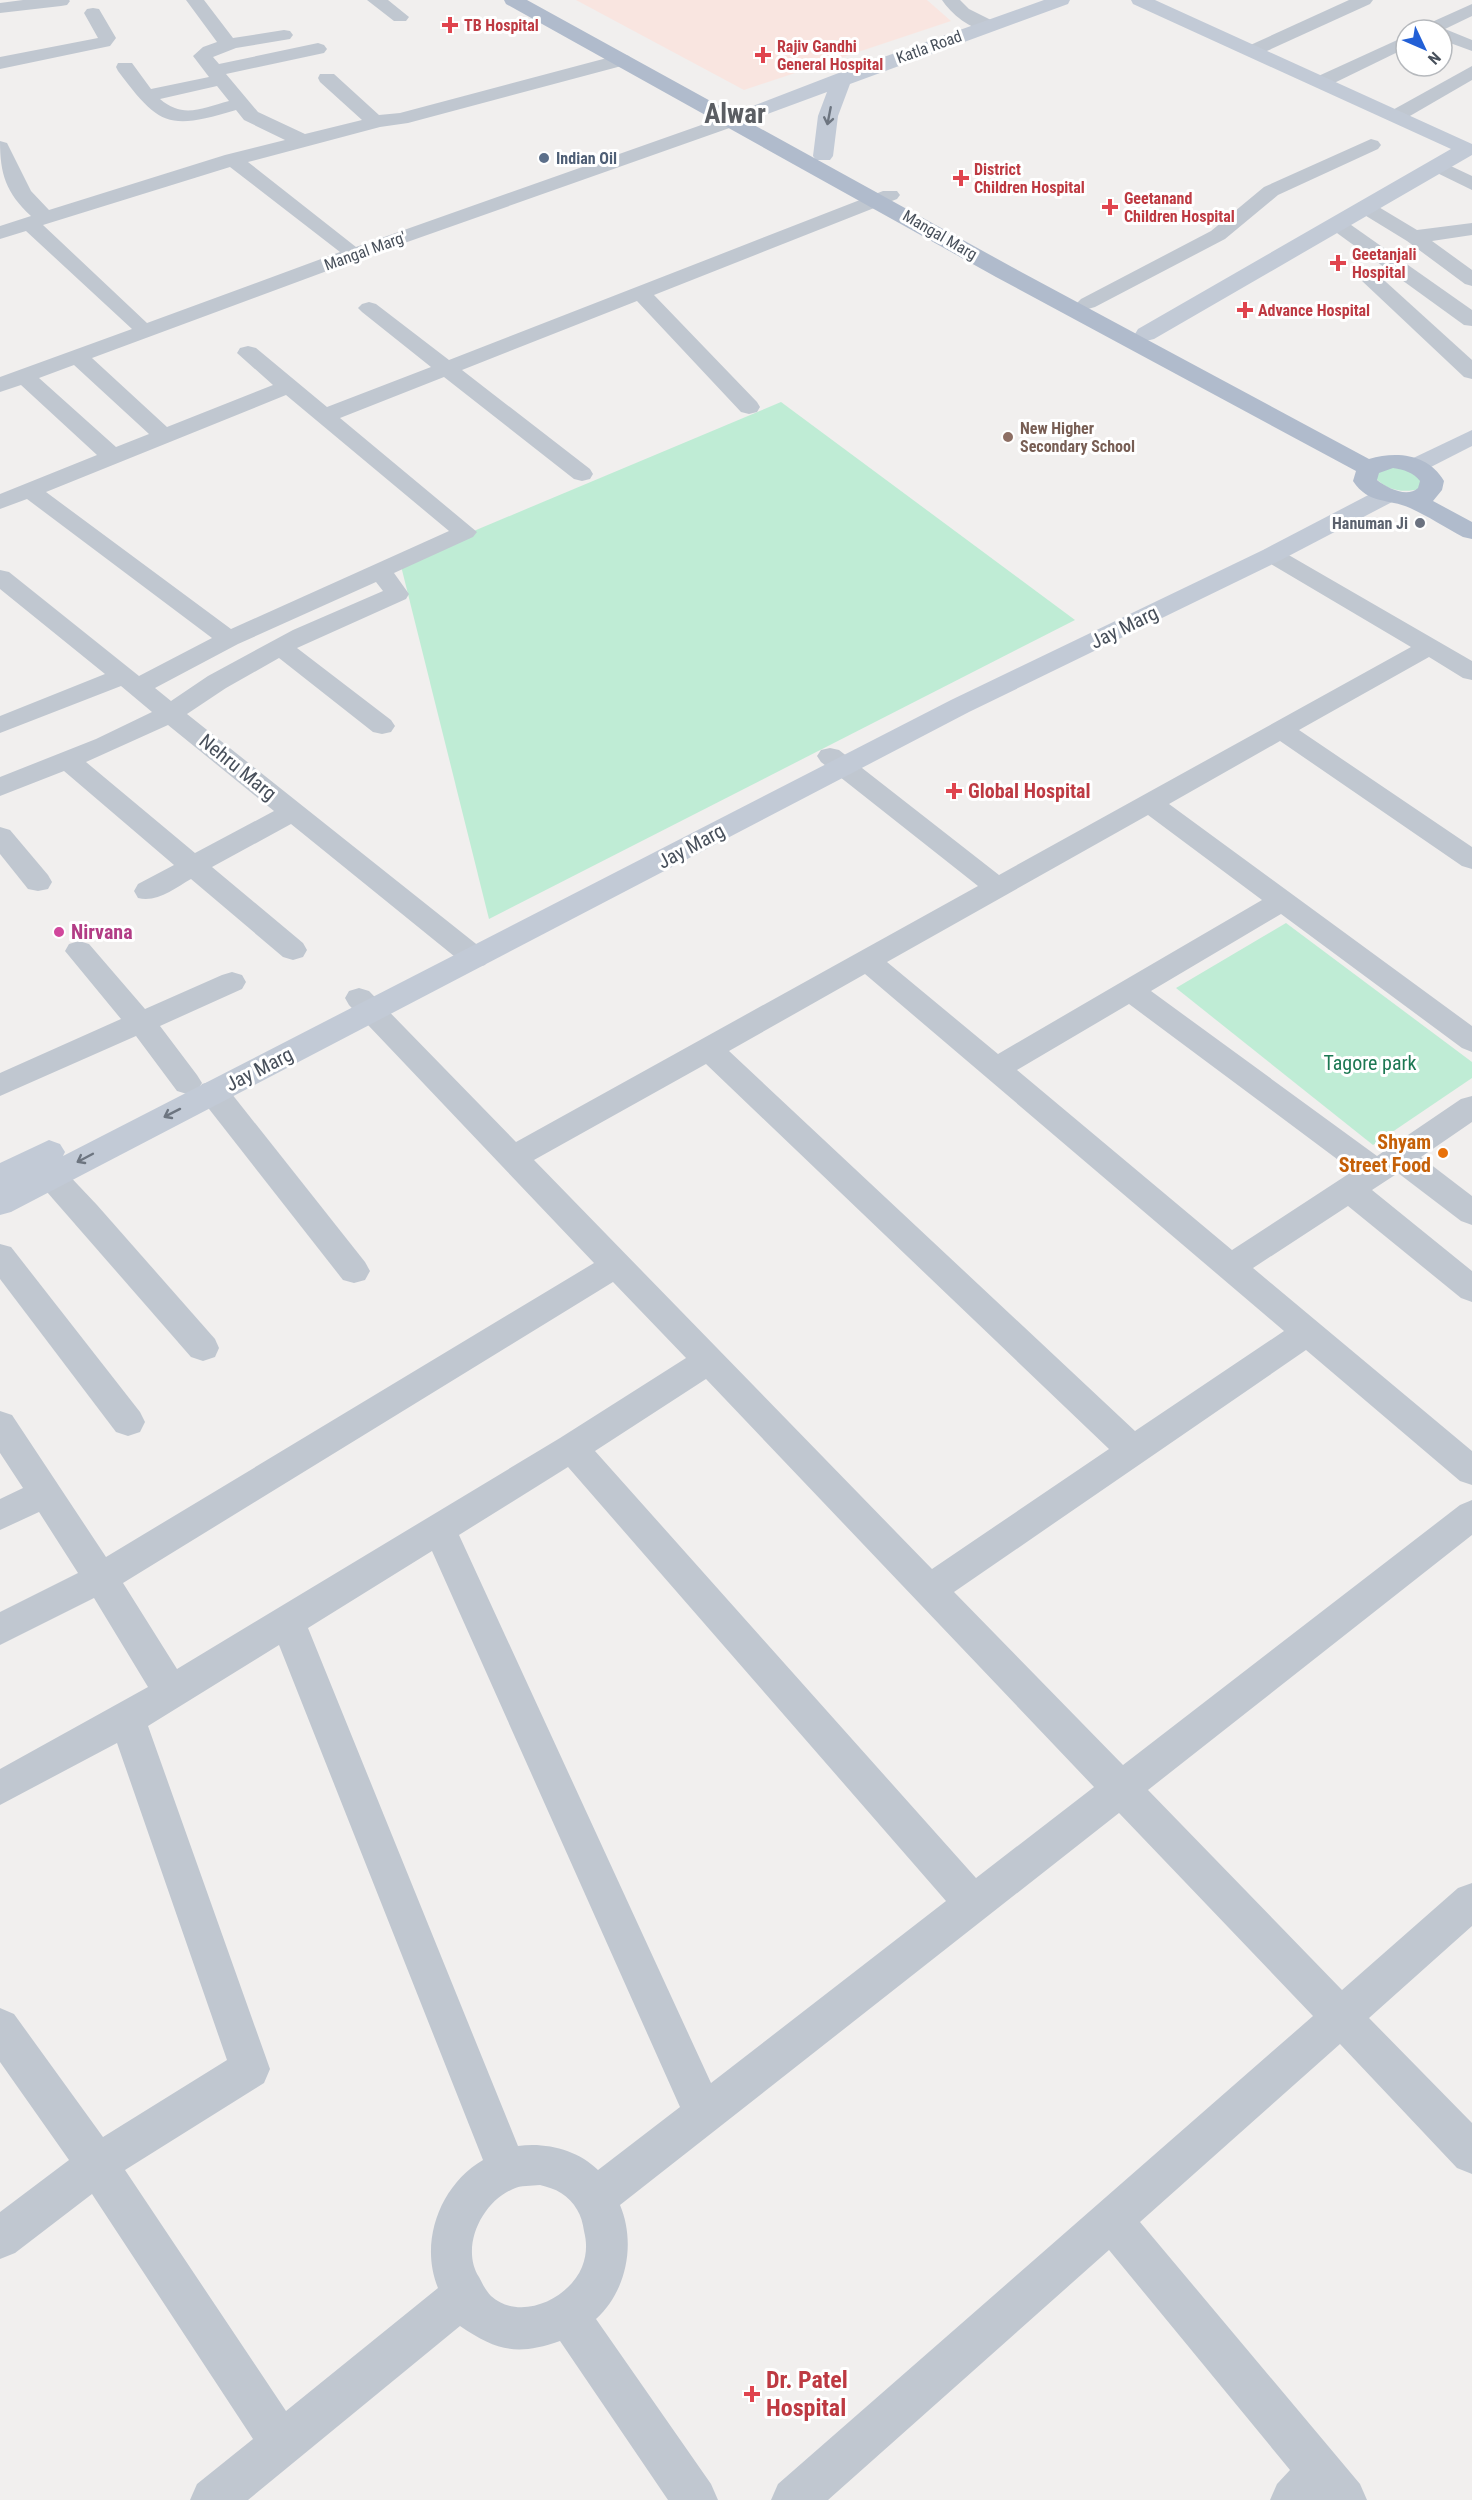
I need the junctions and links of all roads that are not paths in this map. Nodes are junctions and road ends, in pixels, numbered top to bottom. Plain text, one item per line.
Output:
1 (61, 0) edge
2 (195, 0) edge
3 (376, 0) edge
4 (513, 0) edge
5 (538, 0) edge
6 (951, 0) edge
7 (1037, 0) edge
8 (1060, 0) edge
9 (1140, 0) edge
10 (1364, 0) edge
11 (0, 8) edge
12 (1472, 9) edge
13 (93, 13) dead end
14 (400, 17) dead end
15 (1454, 19) edge
16 (985, 23) junction
17 (284, 35) dead end
18 (1454, 39) edge
19 (229, 45) junction
20 (1472, 46) edge
21 (1394, 47) edge
22 (318, 49) dead end
23 (1252, 51) junction
24 (617, 57) junction
25 (0, 63) edge
26 (125, 67) dead end
27 (1472, 72) edge
28 (218, 76) junction
29 (327, 78) dead end
30 (843, 78) junction
31 (1321, 82) junction
32 (146, 96) junction
33 (241, 103) junction
34 (733, 114) junction
35 (1396, 116) junction
36 (377, 121) junction
37 (303, 141) junction
38 (1371, 145) dead end
39 (0, 147) edge
40 (1470, 148) edge
41 (823, 156) junction
42 (232, 159) junction
43 (600, 162) junction
44 (1438, 165) junction
45 (6, 174) edge
46 (1472, 184) edge
47 (884, 197) junction
48 (1365, 207) junction
49 (37, 220) junction
50 (1337, 224) junction
51 (1472, 229) edge
52 (0, 233) edge
53 (1414, 237) junction
54 (347, 248) junction
55 (1368, 276) dead end
56 (1472, 279) edge
57 (1472, 291) edge
58 (641, 293) junction
59 (1443, 299) junction
60 (1088, 303) junction
61 (369, 308) dead end
62 (1405, 308) junction
63 (1472, 320) edge
64 (137, 324) junction
65 (1146, 334) junction
66 (248, 353) dead end
67 (77, 356) junction
68 (447, 370) junction
69 (1472, 372) edge
70 (0, 374) edge
71 (24, 376) junction
72 (0, 385) edge
73 (289, 386) junction
74 (749, 406) dead end
75 (325, 416) junction
76 (164, 436) junction
77 (1472, 437) edge
78 (1472, 452) edge
79 (113, 457) junction
80 (582, 474) dead end
81 (1399, 481) junction
82 (29, 490) junction
83 (0, 502) edge
84 (1472, 514) edge
85 (1472, 532) edge
86 (1272, 555) junction
87 (380, 571) junction
88 (0, 577) edge
89 (230, 639) junction
90 (280, 647) junction
91 (1429, 647) junction
92 (1472, 672) edge
93 (131, 681) junction
94 (171, 713) junction
95 (0, 725) edge
96 (382, 726) dead end
97 (1281, 730) junction
98 (67, 760) junction
99 (836, 761) junction
100 (0, 787) edge
101 (1150, 803) junction
102 (294, 811) junction
103 (0, 836) edge
104 (1472, 860) edge
105 (193, 867) junction
106 (38, 882) dead end
107 (998, 888) junction
108 (148, 891) dead end
109 (1282, 901) junction
110 (293, 950) dead end
111 (79, 951) dead end
112 (468, 953) junction
113 (867, 960) junction
114 (232, 982) dead end
115 (1130, 990) junction
116 (365, 1004) junction
117 (140, 1022) junction
118 (1472, 1041) edge
119 (708, 1049) junction
120 (995, 1068) junction
121 (0, 1085) edge
122 (200, 1088) junction
123 (1472, 1107) edge
124 (513, 1158) junction
125 (1387, 1164) junction
126 (51, 1176) junction
127 (2, 1179) edge
128 (1349, 1189) junction
129 (1472, 1213) edge
130 (0, 1256) edge
131 (616, 1265) junction
132 (1230, 1267) junction
133 (354, 1271) dead end
134 (1472, 1290) edge
135 (1307, 1332) junction
136 (203, 1348) dead end
137 (708, 1361) junction
138 (128, 1422) dead end
139 (0, 1425) edge
140 (572, 1448) junction
141 (1134, 1451) junction
142 (1472, 1471) edge
143 (45, 1493) junction
144 (0, 1515) edge
145 (1472, 1515) edge
146 (439, 1529) junction
147 (101, 1578) junction
148 (929, 1590) junction
149 (287, 1622) junction
150 (0, 1629) edge
151 (171, 1692) junction
152 (127, 1719) junction
153 (0, 1788) edge
154 (1121, 1789) junction
155 (1472, 1901) edge
156 (974, 1904) junction
157 (1341, 2017) junction
158 (0, 2028) edge
159 (704, 2115) junction
160 (1472, 2152) edge
161 (97, 2164) junction
162 (507, 2169) junction
163 (596, 2198) junction
164 (1111, 2220) junction
165 (0, 2238) edge
166 (462, 2296) junction
167 (568, 2316) junction
168 (282, 2444) junction
169 (1319, 2491) edge
170 (213, 2500) edge
171 (695, 2500) edge
172 (794, 2500) edge

1 - 11 street
2 - 19 street
3 - 14 street
4 - 24 main road, Mangal Marg
5 - 34 main road, Mangal Marg
6 - 16 street
7 - 16 main road, Katla Road
8 - 16 main road, Katla Road
9 - 23 main road
10 - 23 street
12 - 15 street
13 - 25 street
16 - 30 main road, Katla Road
16 - 34 main road, Katla Road
17 - 19 street
18 - 20 street
19 - 28 street
21 - 31 street
22 - 28 street
23 - 31 main road
24 - 34 main road, Mangal Marg
24 - 36 street
26 - 32 street
27 - 35 street
28 - 32 street
28 - 33 street
29 - 36 street
30 - 34 main road, Katla Road
30 -> 41 main road
31 - 35 main road
32 - 33 street
33 - 37 street
34 - 41 main road, Mangal Marg
34 - 43 street, Mangal Marg'
34 - 47 main road, Mangal Marg
35 - 40 main road
36 - 37 street
37 - 42 street
38 - 60 street
39 - 45 street
40 - 44 main road
41 - 47 main road, Mangal Marg
42 - 49 street
42 - 54 street
43 - 54 street
43 - 67 street, Mangal Marg'
44 - 46 street
44 - 48 main road
45 - 49 street
47 - 58 street
47 - 60 main road, Mangal Marg
47 - 81 main road, Mangal Marg
48 - 50 main road
48 - 53 street
49 - 52 street
49 - 64 street
50 - 59 street
50 - 65 main road
51 - 53 street
53 - 56 street
54 - 64 street
55 - 62 street
57 - 59 street
58 - 68 street
58 - 74 street
59 - 62 street
59 - 63 street
60 - 65 main road, Mangal Marg
61 - 68 street
62 - 69 street
64 - 70 street
65 - 81 main road, Mangal Marg
66 - 73 street
67 - 71 street, Mangal Marg'
67 - 76 street
68 - 75 street
68 - 80 street
71 - 72 street, Mangal Marg'
71 - 79 street
73 - 75 street
73 - 76 street
75 - 87 street
76 - 79 street
77 - 81 main road
78 - 81 main road
79 - 82 street
81 - 84 main road, Mangal Marg
81 - 85 main road, Mangal Marg
81 - 86 main road, Jay Marg
81 - 99 main road, Jay Marg
82 - 83 street
82 - 89 street
86 - 91 street
86 - 99 main road, Jay Marg
87 - 89 street
87 - 90 street
88 - 93 street, Nehru Marg
89 - 93 street
90 - 94 street
90 - 96 street
91 - 92 street
91 - 97 street
93 - 94 street, Nehru Marg
93 - 95 street
94 - 98 street
94 - 102 street, Nehru Marg
97 - 101 street
97 - 104 street
98 - 100 street
98 - 105 street
99 - 107 street
99 - 112 main road, Jay Marg
101 - 107 street
101 - 109 street
102 - 105 street
102 - 112 street, Nehru Marg
103 - 106 street
105 - 108 street
105 - 110 street
107 - 113 street
109 - 115 street
109 - 118 street
111 - 117 street
112 - 116 main road, Jay Marg
113 - 119 street
113 - 120 street
114 - 117 street
115 - 120 street
115 - 125 street
116 - 122 main road, Jay Marg
116 - 124 street
117 - 121 street
117 - 122 street
119 - 124 street
119 - 141 street
120 - 132 street
122 -> 126 main road, Jay Marg
122 - 127 main road, Jay Marg
122 - 133 street
123 - 125 street
124 - 131 street
125 - 128 street
125 - 129 street
126 - 127 main road, Jay Marg
126 - 136 street
128 - 132 street
128 - 134 street
130 - 138 street
131 - 137 street
131 - 147 street
132 - 135 street
135 - 141 street
135 - 142 street
137 - 140 street
137 - 148 street
139 - 143 street
140 - 146 street
140 - 156 street
141 - 148 street
143 - 144 street
143 - 147 street
145 - 154 street
146 - 149 street
146 - 159 street
147 - 150 street
147 - 151 street
148 - 154 street
149 - 151 street
149 - 162 street
151 - 152 street
152 - 153 street
152 - 161 street
154 - 156 street
154 - 157 street
155 - 157 street
156 - 159 street
157 - 160 street
157 - 164 street
158 - 161 street
159 - 163 street
161 - 165 street
161 - 168 street
162 - 163 street
162 - 166 street
163 - 167 street
164 - 169 street
164 - 172 street
166 - 167 street
166 - 168 street
167 - 171 street
168 - 170 street

